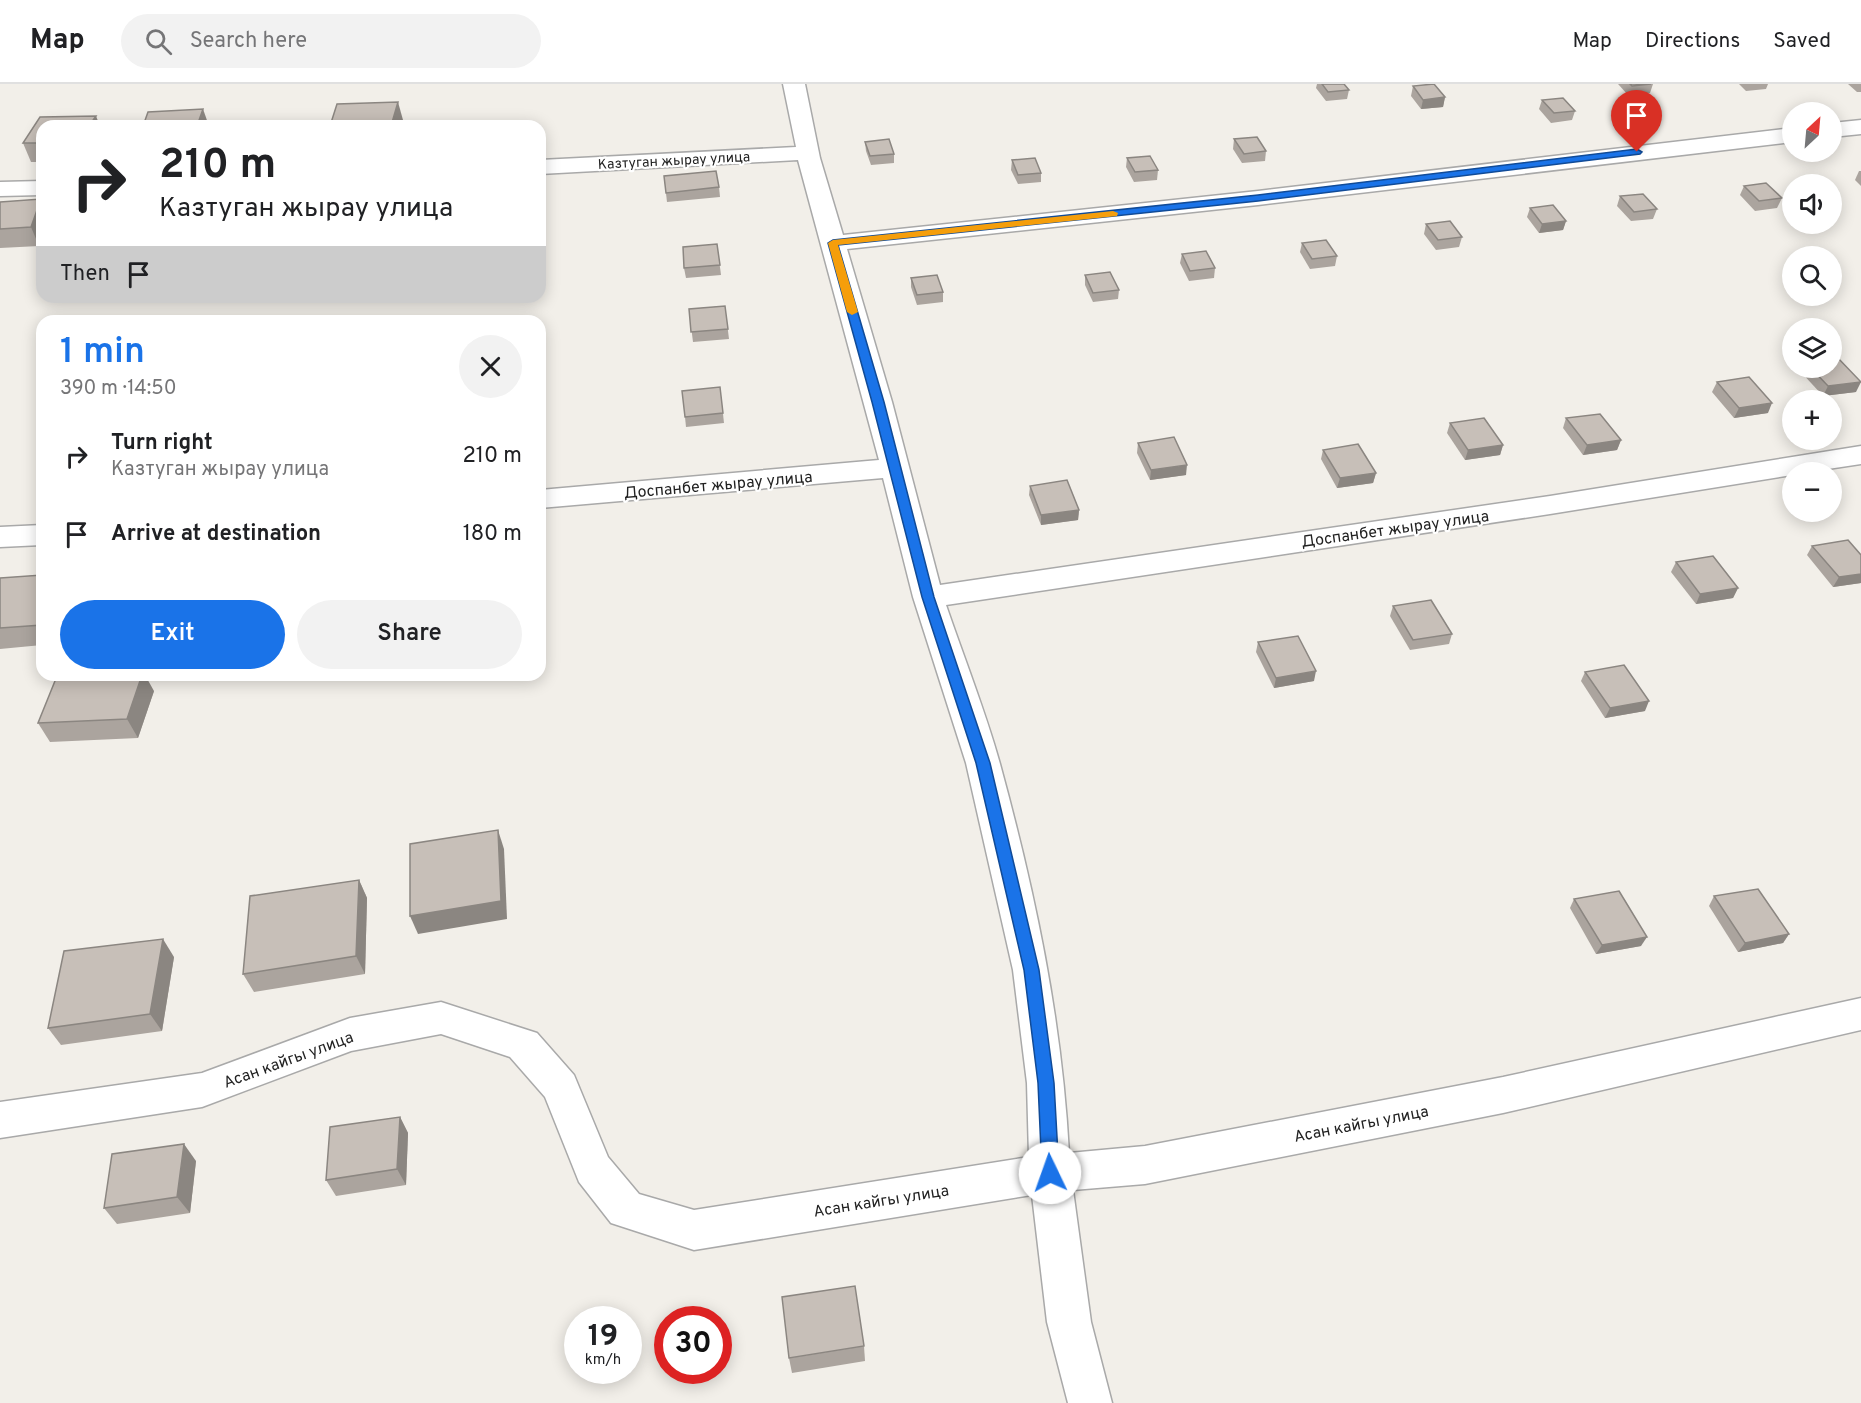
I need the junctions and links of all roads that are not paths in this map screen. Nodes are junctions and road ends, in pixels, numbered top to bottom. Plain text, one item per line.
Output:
1 (794, 84) edge
2 (1861, 127) edge
3 (1842, 129) edge
4 (1782, 136) edge
5 (807, 153) junction
6 (546, 167) edge
7 (36, 188) edge
8 (0, 189) edge
9 (833, 243) junction
10 (1861, 455) edge
11 (895, 468) junction
12 (546, 499) edge
13 (36, 535) edge
14 (0, 537) edge
15 (928, 597) junction
16 (1861, 1014) edge
17 (0, 1120) edge
18 (1050, 1173) junction
19 (1090, 1403) edge

1 - 5 street
2 - 3 street
4 - 9 street
5 - 6 street, Казтуган жырау улица
5 - 9 street
7 - 8 street
9 - 11 street
10 - 15 street, Доспанбет жырау улица
11 - 12 street, Доспанбет жырау улица
11 - 15 street
13 - 14 street
15 - 18 street
16 - 18 street, Асан кайгы улица
17 - 18 street, Асан кайгы улица
18 - 19 street

